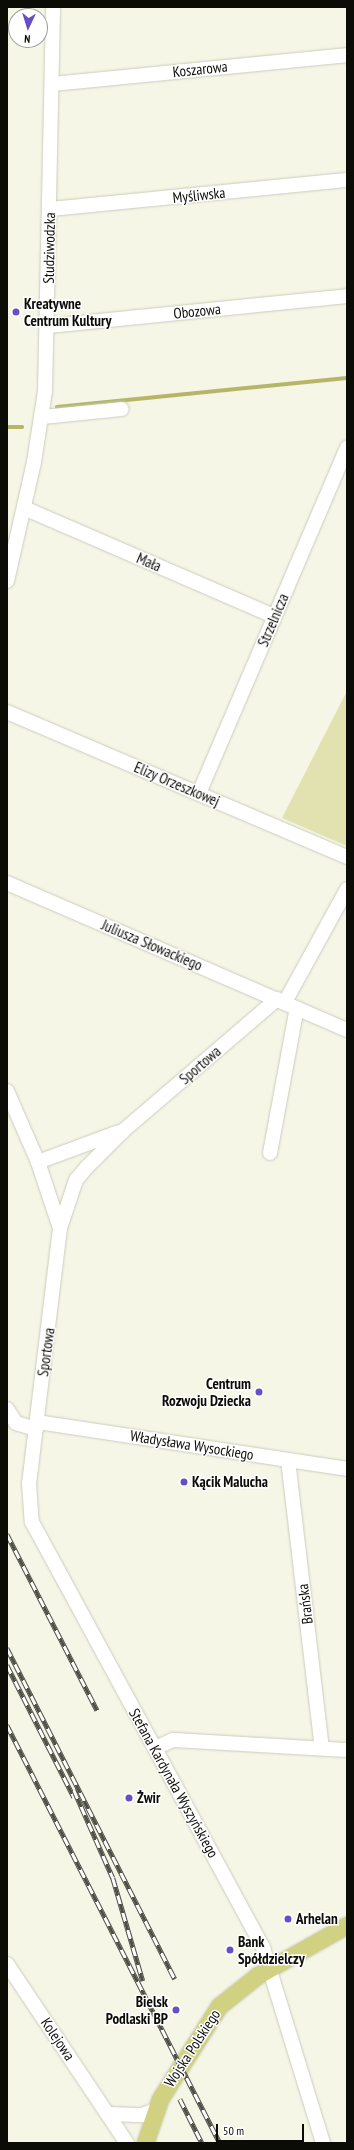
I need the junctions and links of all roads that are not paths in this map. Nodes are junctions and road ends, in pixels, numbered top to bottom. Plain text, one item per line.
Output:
1 (53, 7) edge
2 (347, 55) edge
3 (52, 84) junction
4 (347, 180) edge
5 (50, 209) junction
6 (347, 296) edge
7 (48, 326) junction
8 (122, 409) dead end
9 (42, 417) junction
10 (347, 447) edge
11 (24, 508) junction
12 (7, 581) edge
13 (274, 616) junction
14 (7, 712) edge
15 (199, 793) junction
16 (347, 857) edge
17 (7, 883) edge
18 (347, 889) edge
19 (286, 1003) junction
20 (347, 1030) edge
21 (7, 1091) edge
22 (123, 1131) junction
23 (270, 1153) dead end
24 (38, 1162) junction
25 (60, 1228) junction
26 (7, 1409) edge
27 (36, 1426) junction
28 (288, 1460) junction
29 (347, 1469) edge
30 (155, 1748) junction
31 (322, 1748) junction
32 (347, 1750) edge
33 (347, 1925) edge
34 (7, 1964) edge
35 (270, 1968) junction
36 (155, 2110) junction
37 (109, 2114) junction
38 (127, 2143) edge
39 (145, 2143) edge
40 (323, 2143) edge

1 - 3 street, Studziwodzka
2 - 3 street, Koszarowa
3 - 5 street, Studziwodzka
4 - 5 street, Myśliwska
5 - 7 street, Studziwodzka
6 - 7 street, Obozowa
7 - 9 street, Studziwodzka
8 - 9 street
9 - 11 street, Studziwodzka
10 - 13 street, Strzelnicza
11 - 12 street, Studziwodzka
11 - 13 street, Mała
13 - 15 street, Strzelnicza
14 - 15 street, Elizy Orzeszkowej
15 - 16 street, Elizy Orzeszkowej
17 - 19 street, Juliusza Słowackiego
18 - 19 street, Sportowa
19 - 20 street, Juliusza Słowackiego
19 - 22 street, Sportowa
19 - 23 street
21 - 24 street
22 - 24 street, Sportowa
22 - 25 street, Sportowa
24 - 25 street, Sportowa
25 - 27 street, Sportowa
26 - 27 street, Władysława Wysockiego
27 - 28 street, Władysława Wysockiego
27 - 30 street, Stefana Kardynała Wyszyńskiego
28 - 29 street, Władysława Wysockiego
28 - 31 street, Brańska
30 - 31 street
30 - 35 street, Stefana Kardynała Wyszyńskiego
31 - 32 street
33 - 35 main road, Wojska Polskiego
34 - 37 street, Kolejowa
35 - 36 main road, Wojska Polskiego
35 - 40 street, Stefana Kardynała Wyszyńskiego
36 - 37 street
36 - 39 main road, Wojska Polskiego
37 - 38 street, Kolejowa

